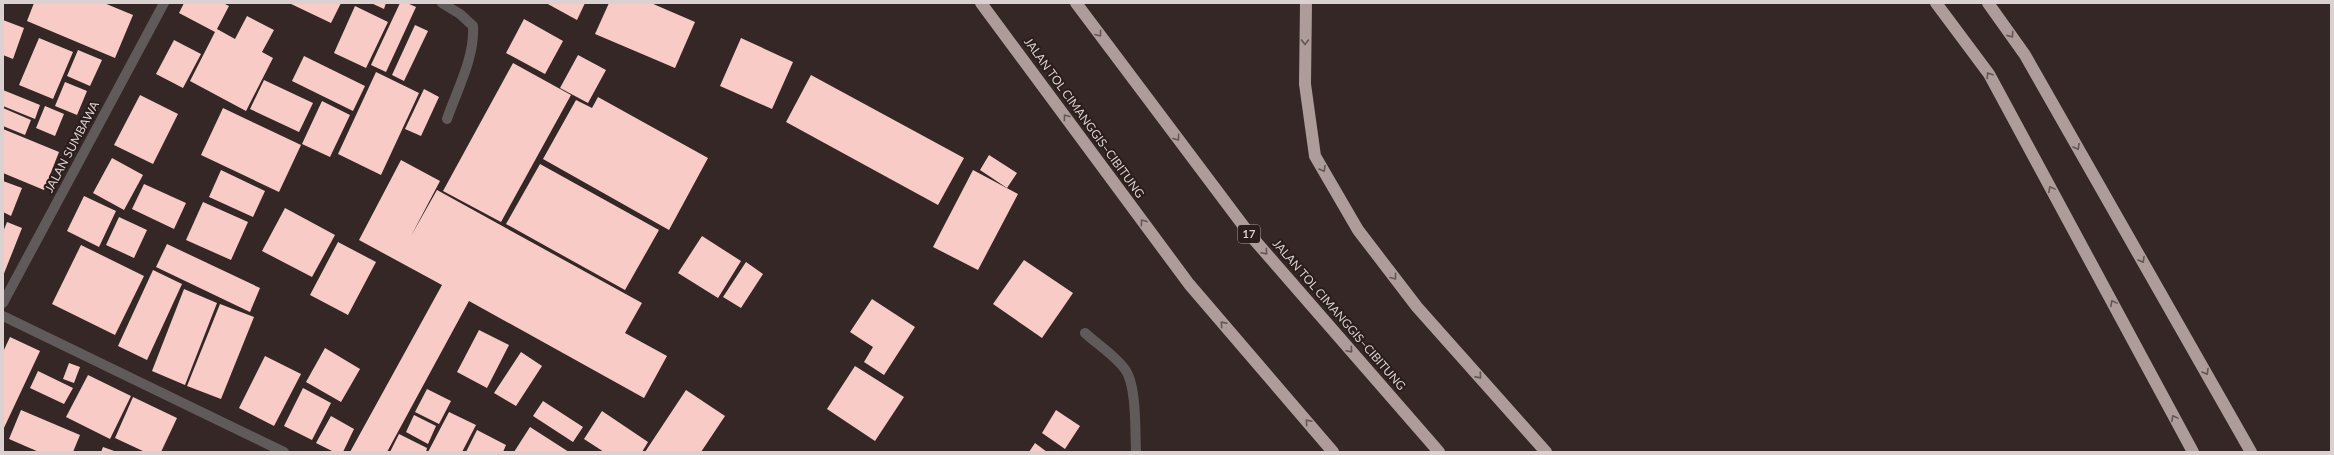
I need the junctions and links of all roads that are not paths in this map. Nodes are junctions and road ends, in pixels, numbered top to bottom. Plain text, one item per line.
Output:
1 (164, 3) edge
2 (442, 3) edge
3 (981, 3) edge
4 (1076, 3) edge
5 (1306, 3) edge
6 (1936, 3) edge
7 (1988, 3) edge
8 (447, 119) dead end
9 (3, 303) edge
10 (3, 316) edge
11 (1085, 333) dead end
12 (284, 452) edge
13 (1136, 452) edge
14 (1334, 452) edge
15 (1439, 452) edge
16 (1546, 452) edge
17 (2193, 452) edge
18 (2251, 452) edge

1 - 9 street, JALAN SUMBAWA
2 - 8 street
14 -> 3 highway, JALAN TOL CIMANGGIS–CIBITUNG
4 -> 15 highway, JALAN TOL CIMANGGIS–CIBITUNG / 17
5 -> 16 highway
17 -> 6 highway
7 -> 18 highway
10 - 12 street
11 - 13 street

